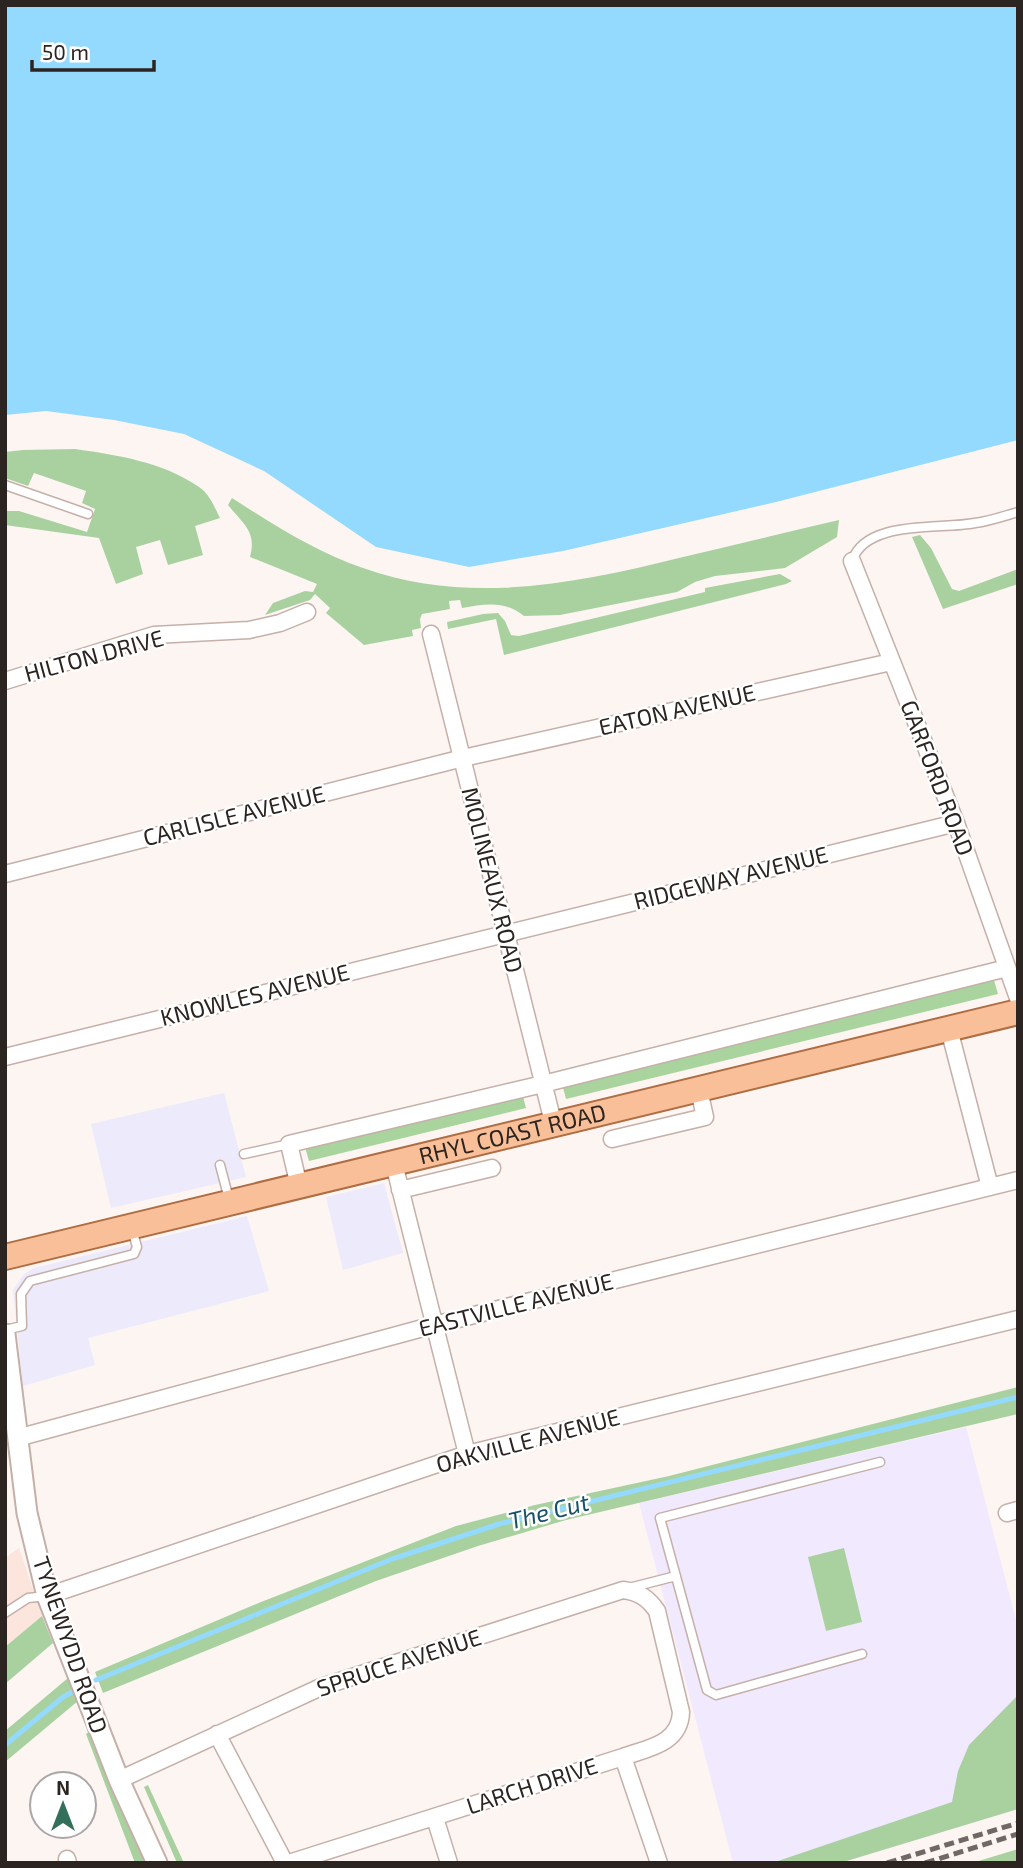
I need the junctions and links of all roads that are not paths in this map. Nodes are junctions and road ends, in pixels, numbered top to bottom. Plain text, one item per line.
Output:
1 (5, 485) edge
2 (1018, 512) edge
3 (88, 514) dead end
4 (852, 561) joint
5 (307, 612) dead end
6 (431, 634) dead end
7 (891, 662) junction
8 (5, 681) edge
9 (463, 758) junction
10 (956, 823) junction
11 (5, 874) edge
12 (505, 933) junction
13 (1007, 968) junction
14 (1018, 998) edge
15 (1018, 1012) edge
16 (949, 1029) junction
17 (5, 1057) edge
18 (543, 1084) junction
19 (699, 1090) junction
20 (554, 1126) junction
21 (612, 1139) dead end
22 (289, 1144) junction
23 (244, 1154) dead end
24 (394, 1164) junction
25 (220, 1165) dead end
26 (492, 1168) dead end
27 (1018, 1180) edge
28 (299, 1186) junction
29 (990, 1187) junction
30 (400, 1190) junction
31 (230, 1203) junction
32 (131, 1227) junction
33 (5, 1257) edge
34 (1018, 1319) edge
35 (434, 1325) junction
36 (6, 1338) edge
37 (17, 1438) junction
38 (467, 1454) junction
39 (880, 1462) dead end
40 (676, 1576) junction
41 (623, 1590) junction
42 (47, 1596) junction
43 (5, 1614) edge
44 (862, 1654) dead end
45 (217, 1734) junction
46 (623, 1757) junction
47 (119, 1780) junction
48 (435, 1818) junction
49 (157, 1863) edge
50 (287, 1863) edge
51 (449, 1863) edge
52 (659, 1863) edge

1 - 3 lane
2 - 4 lane
4 - 7 street, GARFORD ROAD
5 - 8 street, HILTON DRIVE
6 - 9 street, MOLINEAUX ROAD
7 - 9 street, EATON AVENUE
7 - 10 street, GARFORD ROAD
9 - 11 street, CARLISLE AVENUE
9 - 12 street, MOLINEAUX ROAD
10 - 12 street, RIDGEWAY AVENUE
10 - 13 street, GARFORD ROAD
12 - 17 street, KNOWLES AVENUE
12 - 18 street, MOLINEAUX ROAD
13 - 14 street, GARFORD ROAD
13 - 18 street
15 - 16 main road, RHYL COAST ROAD
16 - 19 main road, RHYL COAST ROAD
16 - 29 street
18 - 20 street, MOLINEAUX ROAD
18 - 22 street
19 - 20 main road, RHYL COAST ROAD
19 - 21 street
20 - 24 main road, RHYL COAST ROAD
22 - 23 lane
22 - 28 street
24 - 28 main road, RHYL COAST ROAD
24 - 30 street
25 - 31 lane
26 - 30 street
27 - 29 street, EASTVILLE AVENUE
28 - 31 main road, RHYL COAST ROAD
29 - 35 street, EASTVILLE AVENUE
30 - 35 street
31 - 32 main road, RHYL COAST ROAD
32 - 33 main road, RHYL COAST ROAD
32 - 36 lane
34 - 38 street, OAKVILLE AVENUE
35 - 37 street, EASTVILLE AVENUE
35 - 38 street
36 - 37 street, TYNEWYDD ROAD
37 - 42 street, TYNEWYDD ROAD
38 - 42 street, OAKVILLE AVENUE
39 - 40 lane
40 - 41 lane
40 - 44 lane
41 - 45 street, SPRUCE AVENUE
41 - 46 street, LARCH DRIVE
42 - 43 lane
42 - 47 street, TYNEWYDD ROAD
45 - 47 street, SPRUCE AVENUE
45 - 50 street
46 - 48 street, LARCH DRIVE
46 - 52 street
47 - 49 street, TYNEWYDD ROAD
48 - 50 street, LARCH DRIVE
48 - 51 street

